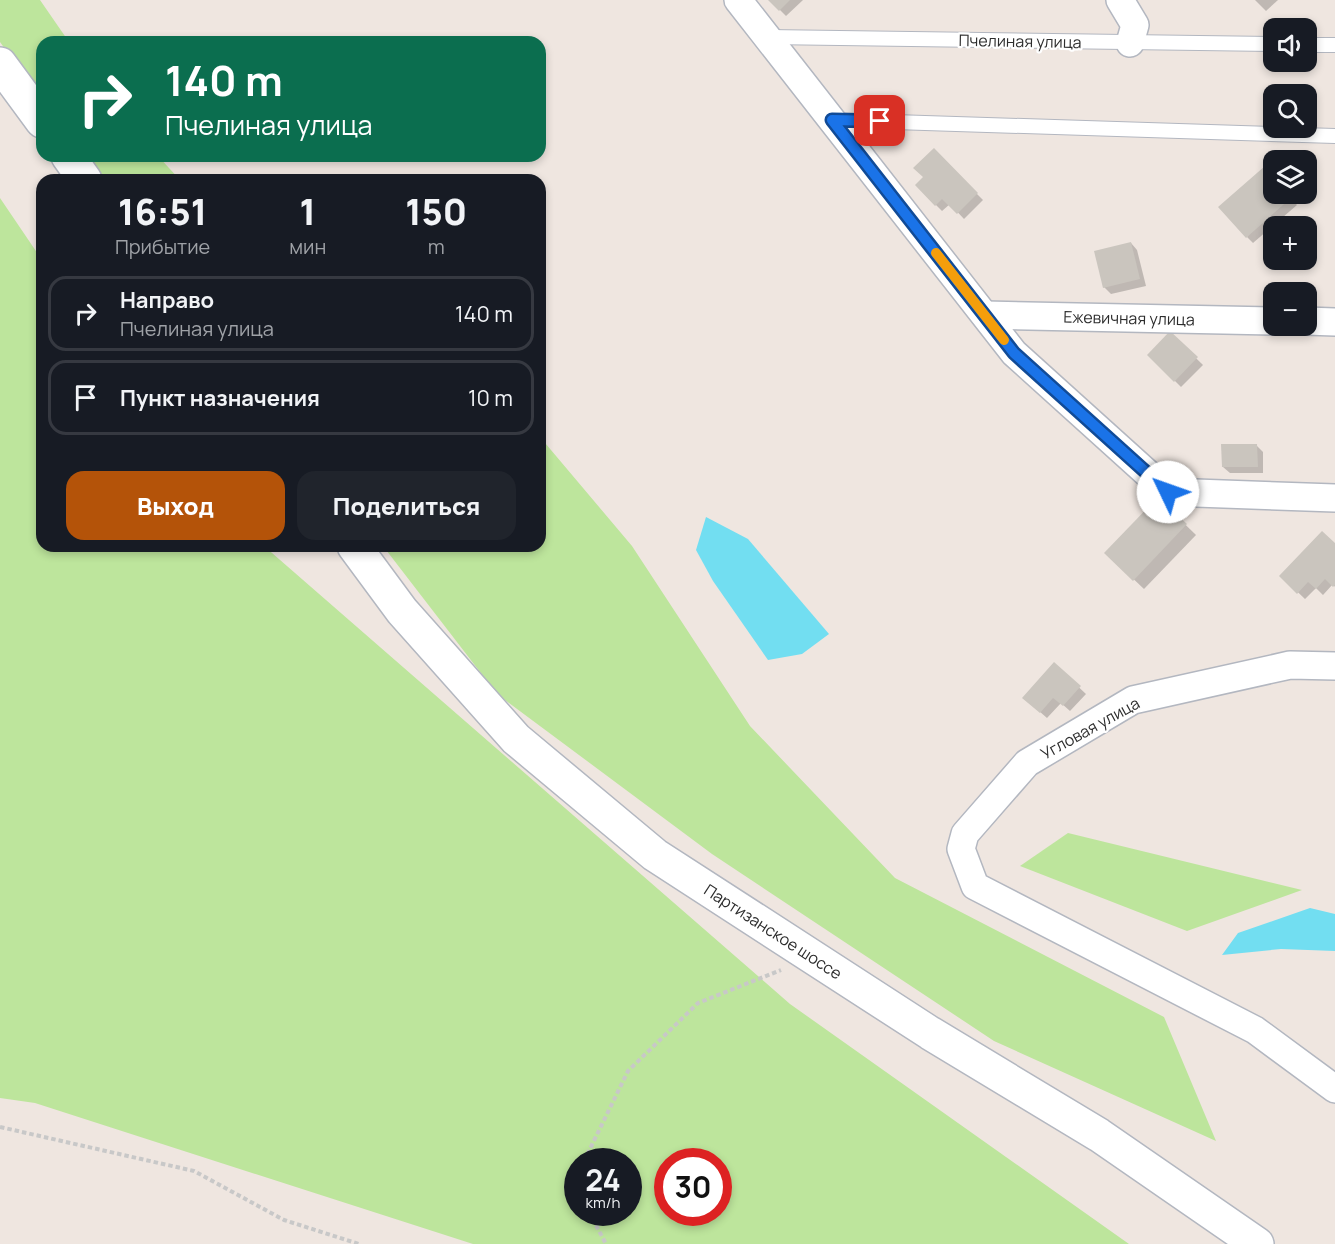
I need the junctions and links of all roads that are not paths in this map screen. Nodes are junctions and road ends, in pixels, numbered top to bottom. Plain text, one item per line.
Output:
1 (738, 0) edge
2 (1120, 0) edge
3 (766, 37) junction
4 (1130, 43) junction
5 (1263, 44) edge
6 (1317, 45) edge
7 (1335, 45) edge
8 (0, 64) edge
9 (36, 113) edge
10 (832, 120) junction
11 (1335, 136) edge
12 (985, 315) junction
13 (1263, 321) edge
14 (1317, 321) edge
15 (1335, 322) edge
16 (1335, 498) edge
17 (358, 552) edge
18 (1335, 666) edge
19 (1335, 1089) edge
20 (1257, 1244) edge

1 - 3 street
2 - 4 street
3 - 4 lane, Пчелиная улица
3 - 10 street
4 - 5 lane, Пчелиная улица
6 - 7 lane
8 - 9 main road
10 - 11 lane
10 - 12 street
12 - 13 street, Ежевичная улица
12 - 16 street
14 - 15 street
17 - 20 main road, Партизанское шоссе
18 - 19 street, Угловая улица

